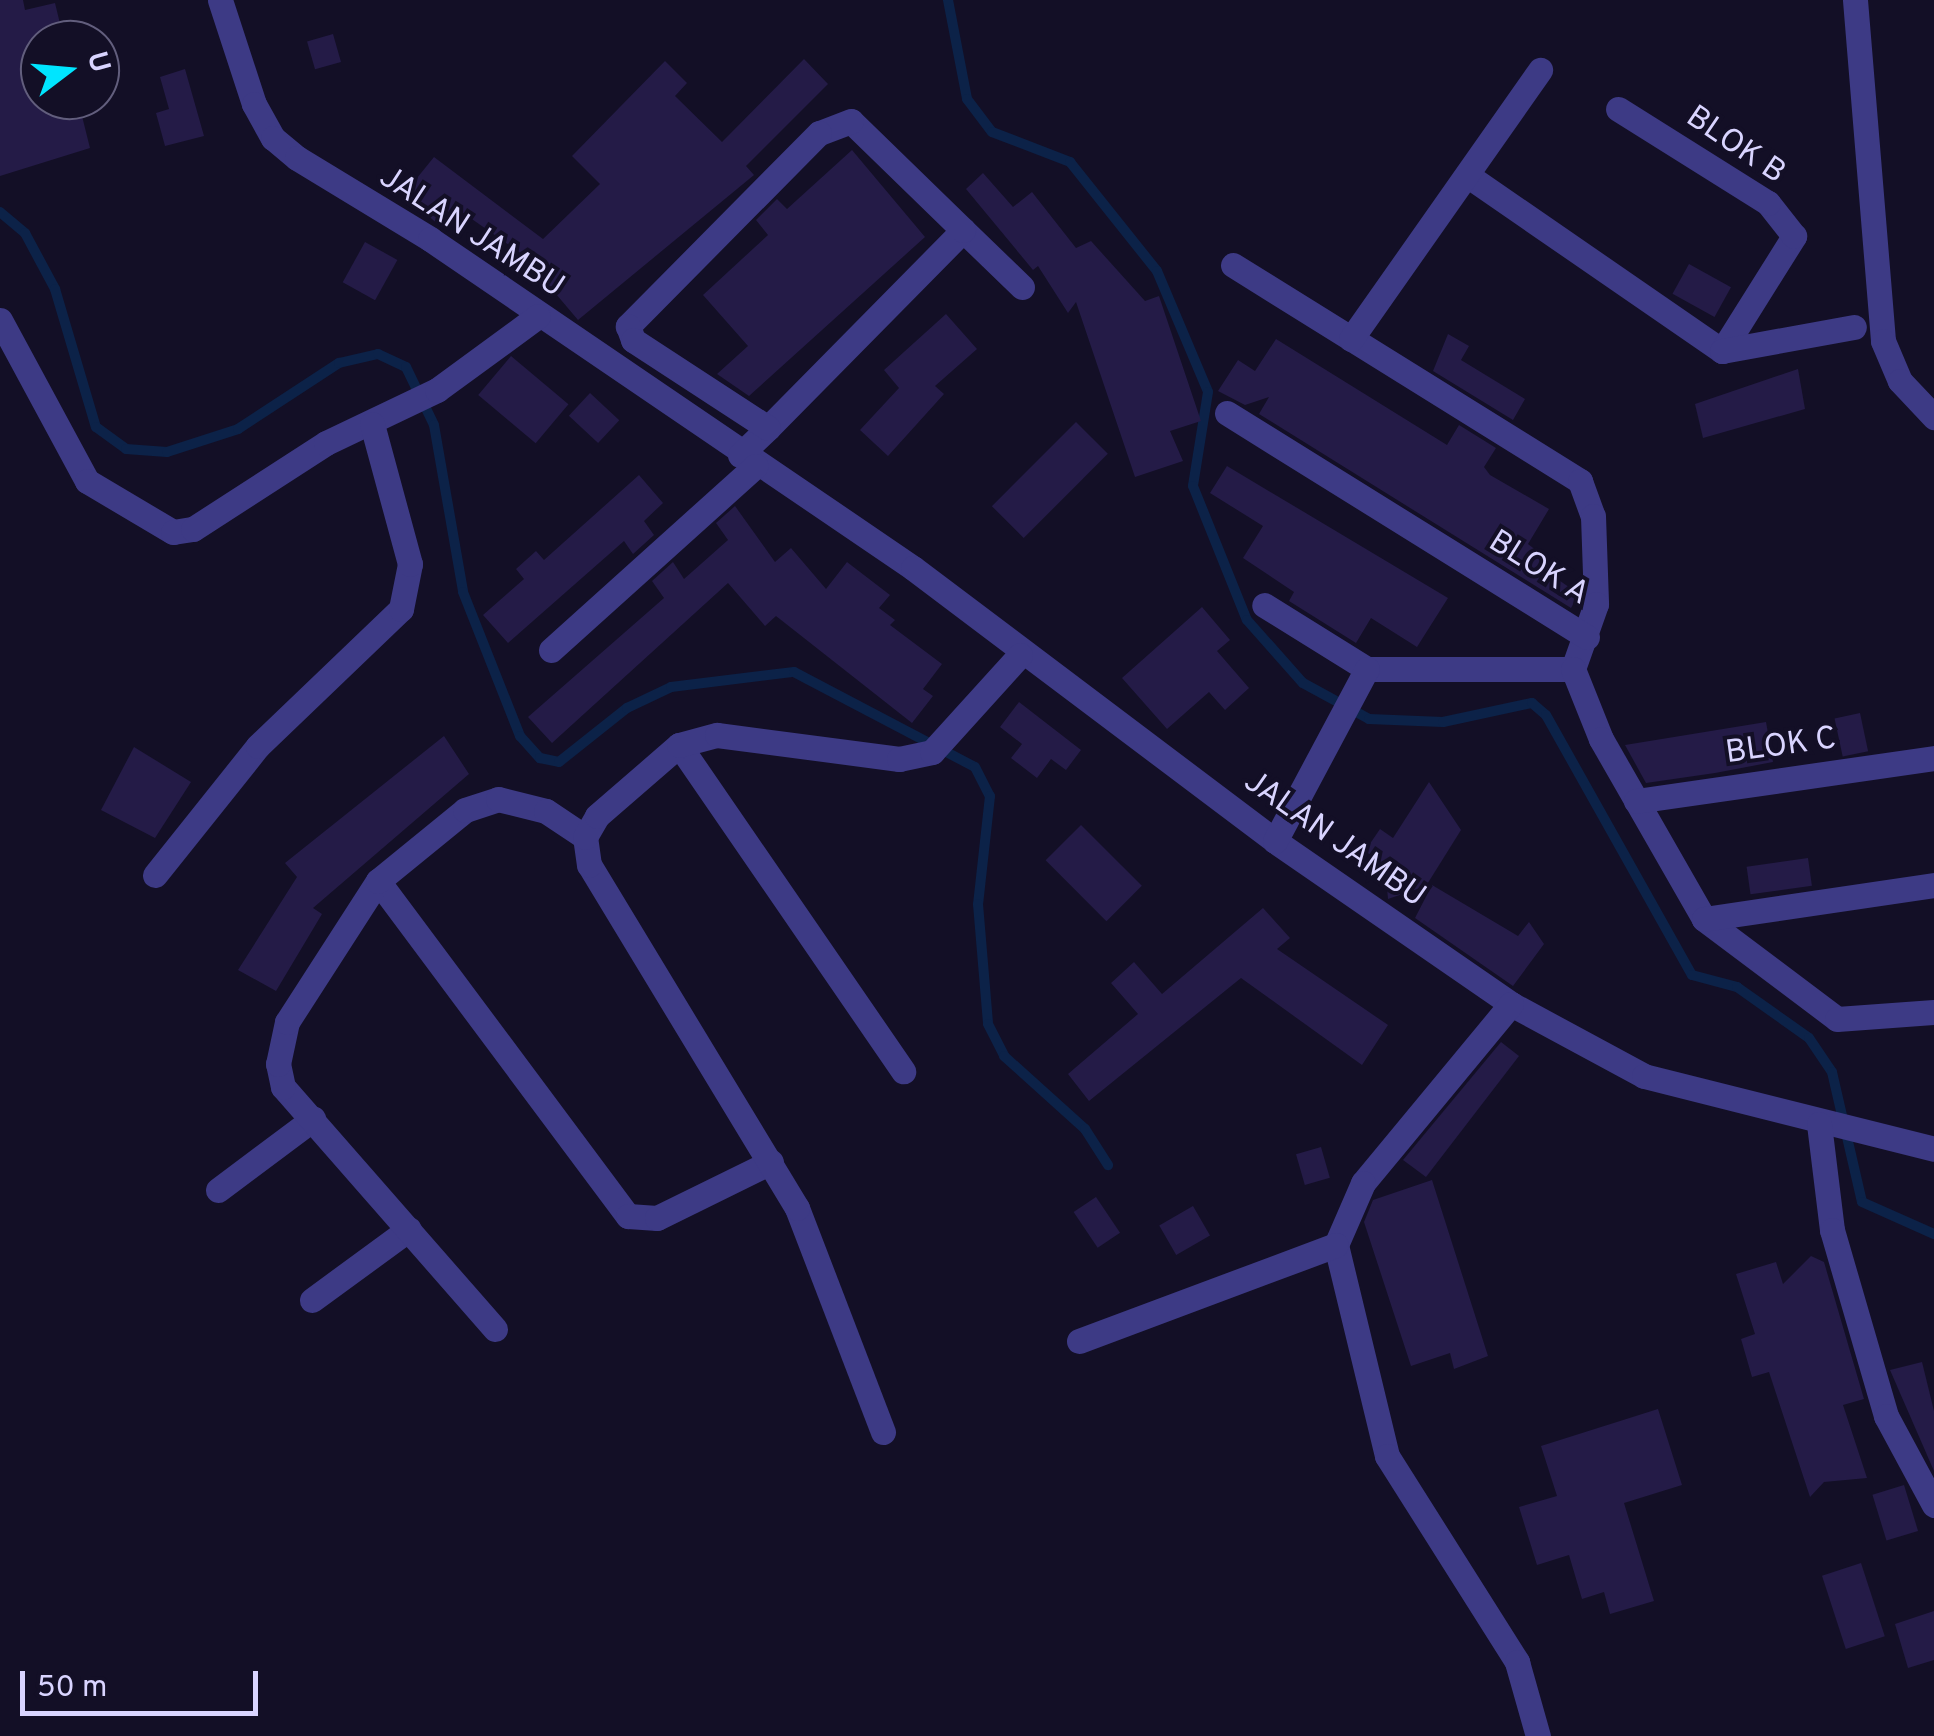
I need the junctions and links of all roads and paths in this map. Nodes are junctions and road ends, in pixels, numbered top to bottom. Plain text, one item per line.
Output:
1 (220, 0) edge
2 (1855, 0) edge
3 (1540, 70) dead end
4 (1618, 109) dead end
5 (1467, 176) junction
6 (963, 230) junction
7 (1233, 265) dead end
8 (1022, 286) dead end
9 (538, 316) junction
10 (0, 320) edge
11 (1854, 327) dead end
12 (1351, 339) junction
13 (1722, 351) junction
14 (10, 368) edge
15 (1226, 413) dead end
16 (1934, 417) edge
17 (372, 424) junction
18 (768, 428) junction
19 (748, 460) junction
20 (1264, 605) dead end
21 (1587, 637) junction
22 (551, 650) dead end
23 (1020, 655) junction
24 (1573, 669) junction
25 (1362, 679) junction
26 (678, 745) junction
27 (1934, 758) edge
28 (1636, 801) junction
29 (585, 838) junction
30 (1275, 841) junction
31 (155, 875) dead end
32 (378, 881) junction
33 (1934, 885) edge
34 (1704, 919) junction
35 (1512, 1004) junction
36 (1934, 1012) edge
37 (903, 1071) dead end
38 (313, 1119) junction
39 (1827, 1126) junction
40 (1934, 1149) edge
41 (772, 1162) junction
42 (218, 1190) dead end
43 (409, 1230) junction
44 (1336, 1245) junction
45 (312, 1300) dead end
46 (495, 1329) dead end
47 (1079, 1341) dead end
48 (883, 1432) dead end
49 (1934, 1505) edge
50 (1538, 1736) edge

1 - 9 street, JALAN JAMBU
2 - 16 street
3 - 5 street
4 - 13 street, BLOK B
5 - 12 street
5 - 13 street
6 - 8 street
6 - 18 street
6 - 18 street
7 - 12 street, BLOK A
9 - 17 street
9 - 19 street, JALAN JAMBU
10 - 14 street
11 - 13 street
12 - 21 street, BLOK A
14 - 17 street
15 - 21 street, BLOK A
17 - 31 street
18 - 19 street
19 - 22 street
19 - 23 street, JALAN JAMBU
20 - 25 street
21 - 24 street
23 - 26 street
23 - 30 street, JALAN JAMBU
24 - 25 street
24 - 28 street
25 - 30 street
26 - 29 street
26 - 37 street
27 - 28 street, BLOK C
28 - 34 street
29 - 32 street
29 - 41 street
30 - 35 street, JALAN JAMBU
32 - 38 street
32 - 41 street
33 - 34 street
34 - 36 street
35 - 39 street, JALAN JAMBU
35 - 44 street
38 - 42 street
38 - 43 street
39 - 40 street, JALAN JAMBU
39 - 49 street
41 - 48 street
43 - 45 street
43 - 46 street
44 - 47 street
44 - 50 street

